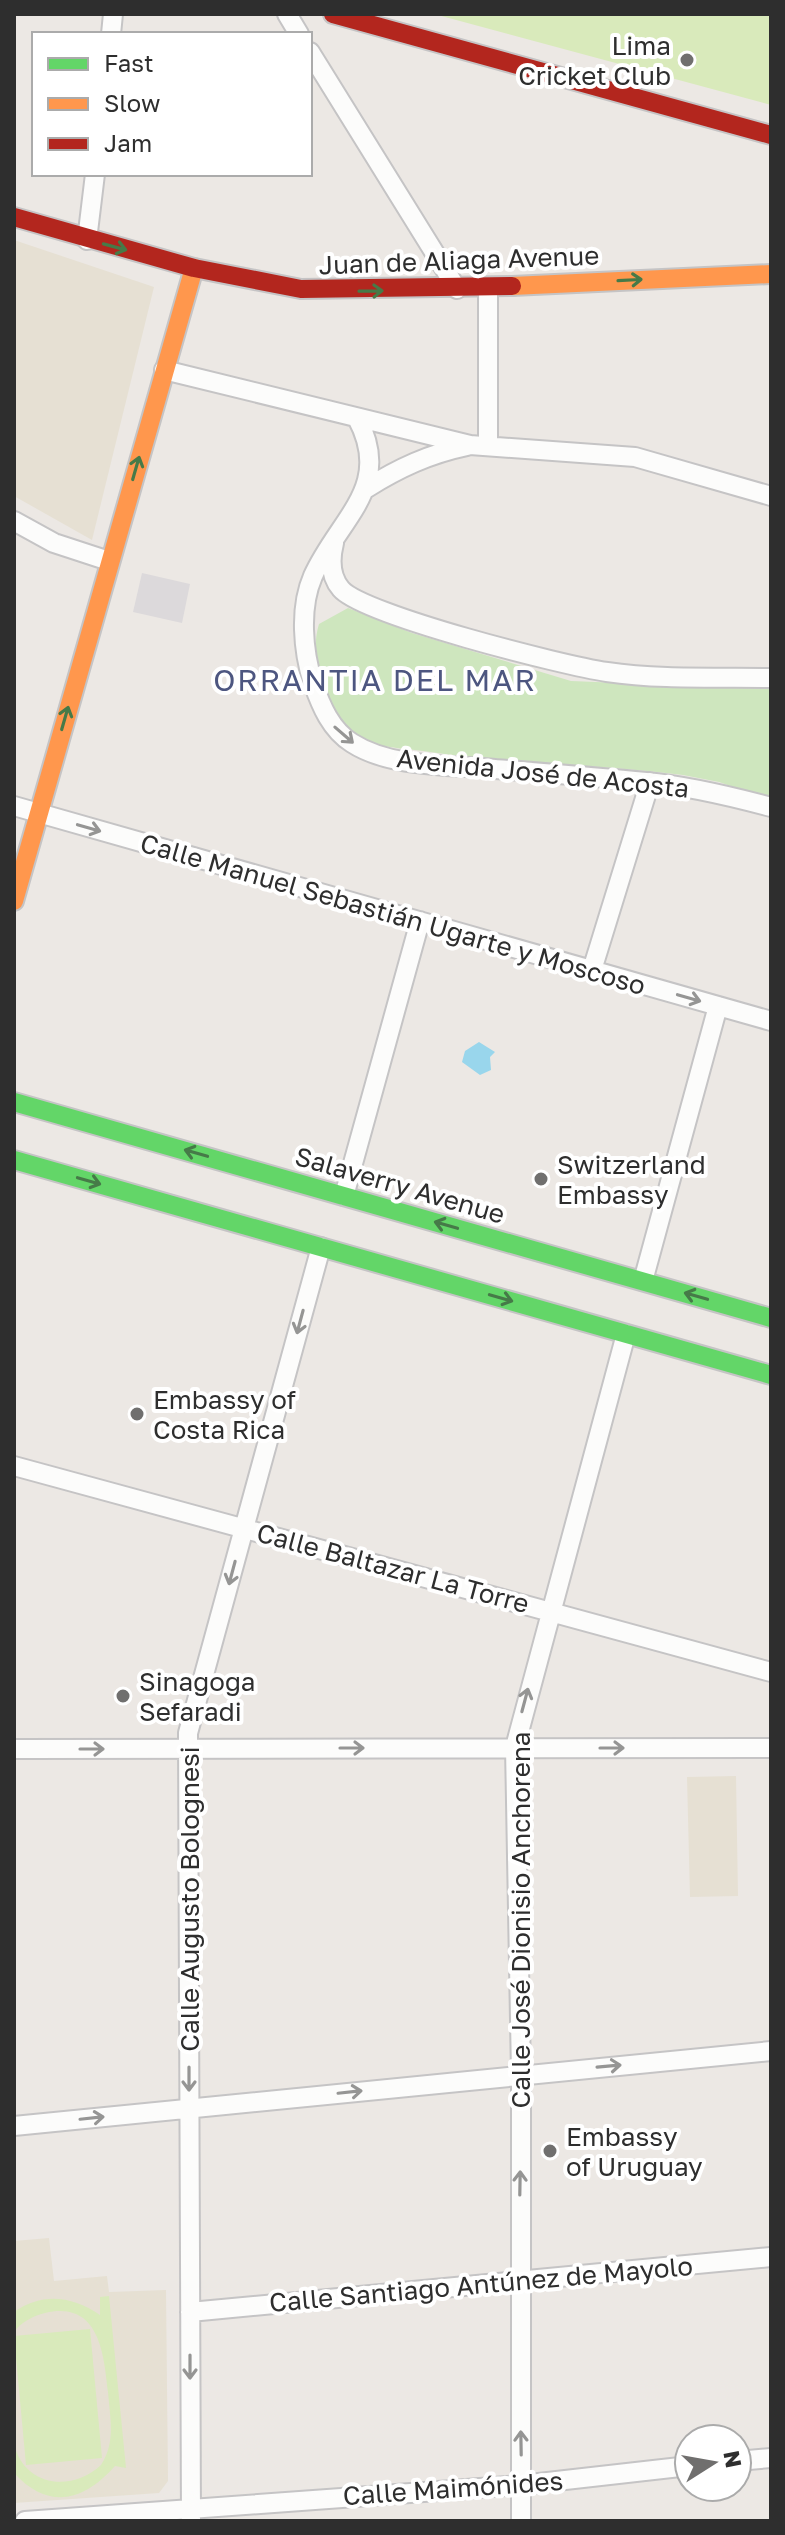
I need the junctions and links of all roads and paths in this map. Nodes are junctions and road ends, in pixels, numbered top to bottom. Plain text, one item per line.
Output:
1 (287, 14) edge
2 (333, 14) edge
3 (298, 32) edge
4 (312, 55) edge
5 (771, 135) edge
6 (95, 176) edge
7 (14, 217) edge
8 (87, 240) junction
9 (194, 268) junction
10 (771, 274) edge
11 (488, 287) junction
12 (457, 289) junction
13 (164, 370) junction
14 (357, 418) junction
15 (479, 445) junction
16 (367, 488) junction
17 (771, 496) edge
18 (14, 521) edge
19 (337, 535) junction
20 (109, 561) junction
21 (348, 596) junction
22 (304, 625) junction
23 (771, 678) edge
24 (650, 782) junction
25 (14, 806) edge
26 (771, 807) edge
27 (39, 813) junction
28 (14, 901) edge
29 (420, 921) junction
30 (592, 970) junction
31 (718, 1006) junction
32 (771, 1021) edge
33 (14, 1102) edge
34 (14, 1160) edge
35 (344, 1196) junction
36 (321, 1247) junction
37 (643, 1281) junction
38 (771, 1318) edge
39 (626, 1334) junction
40 (771, 1375) edge
41 (14, 1466) edge
42 (244, 1528) junction
43 (549, 1611) junction
44 (771, 1672) edge
45 (515, 1747) junction
46 (188, 1748) junction
47 (771, 1748) edge
48 (14, 1749) edge
49 (771, 2051) edge
50 (521, 2074) junction
51 (190, 2108) junction
52 (14, 2126) edge
53 (771, 2257) edge
54 (519, 2281) junction
55 (190, 2312) junction
56 (673, 2468) edge
57 (521, 2485) junction
58 (191, 2514) edge
59 (25, 2521) edge
60 (521, 2521) edge

1 - 3 street
2 - 5 main road
4 - 12 street
6 - 8 street
7 - 8 main road, Juan de Aliaga Avenue
8 -> 9 main road, Juan de Aliaga Avenue
9 -> 12 main road, Juan de Aliaga Avenue
9 - 13 main road
11 -> 10 main road, Juan de Aliaga Avenue
11 - 12 main road, Juan de Aliaga Avenue
11 - 15 street
13 - 14 street
20 -> 13 main road
14 - 15 street
14 - 16 street, Avenida José de Acosta
15 - 16 street, Avenida José de Acosta
15 - 17 street
16 - 19 street, Avenida José de Acosta
18 - 20 street
19 - 21 street, Avenida José de Acosta
19 - 22 street, Avenida José de Acosta
27 -> 20 main road
21 - 22 street
21 - 23 street
22 -> 24 street, Avenida José de Acosta
24 - 26 street, Avenida José de Acosta
24 - 30 street
25 - 27 street, Calle Manuel Sebastián Ugarte y Moscoso
27 - 28 main road
27 -> 29 street, Calle Manuel Sebastián Ugarte y Moscoso
29 - 30 street, Calle Manuel Sebastián Ugarte y Moscoso
29 - 35 street
30 -> 31 street, Calle Manuel Sebastián Ugarte y Moscoso
31 - 32 street, Calle Manuel Sebastián Ugarte y Moscoso
31 - 37 street
35 -> 33 main road, Salaverry Avenue
34 -> 36 main road
37 -> 35 main road, Salaverry Avenue
36 -> 39 main road
36 -> 42 street, Calle Augusto Bolognesi
38 -> 37 main road, Salaverry Avenue
39 - 40 main road
39 - 43 street, Calle José Dionisio Anchorena
41 - 42 street, Calle Baltazar La Torre
42 - 43 street, Calle Baltazar La Torre
42 -> 46 street, Calle Augusto Bolognesi
43 - 44 street, Calle Baltazar La Torre
45 -> 43 street, Calle José Dionisio Anchorena
46 -> 45 street
45 -> 47 street
45 - 50 street, Calle José Dionisio Anchorena
48 -> 46 street
46 -> 51 street, Calle Augusto Bolognesi
50 -> 49 street
51 -> 50 street
54 -> 50 street, Calle José Dionisio Anchorena
52 -> 51 street
51 - 55 street, Calle Augusto Bolognesi
53 - 54 street, Calle Santiago Antúnez de Mayolo
54 - 55 street, Calle Santiago Antúnez de Mayolo
57 -> 54 street, Calle José Dionisio Anchorena
55 -> 58 street, Calle Augusto Bolognesi
56 - 57 street, Calle Maimónides
57 - 58 street, Calle Maimónides
57 - 60 street, Calle José Dionisio Anchorena
58 - 59 street, Calle Maimónides

